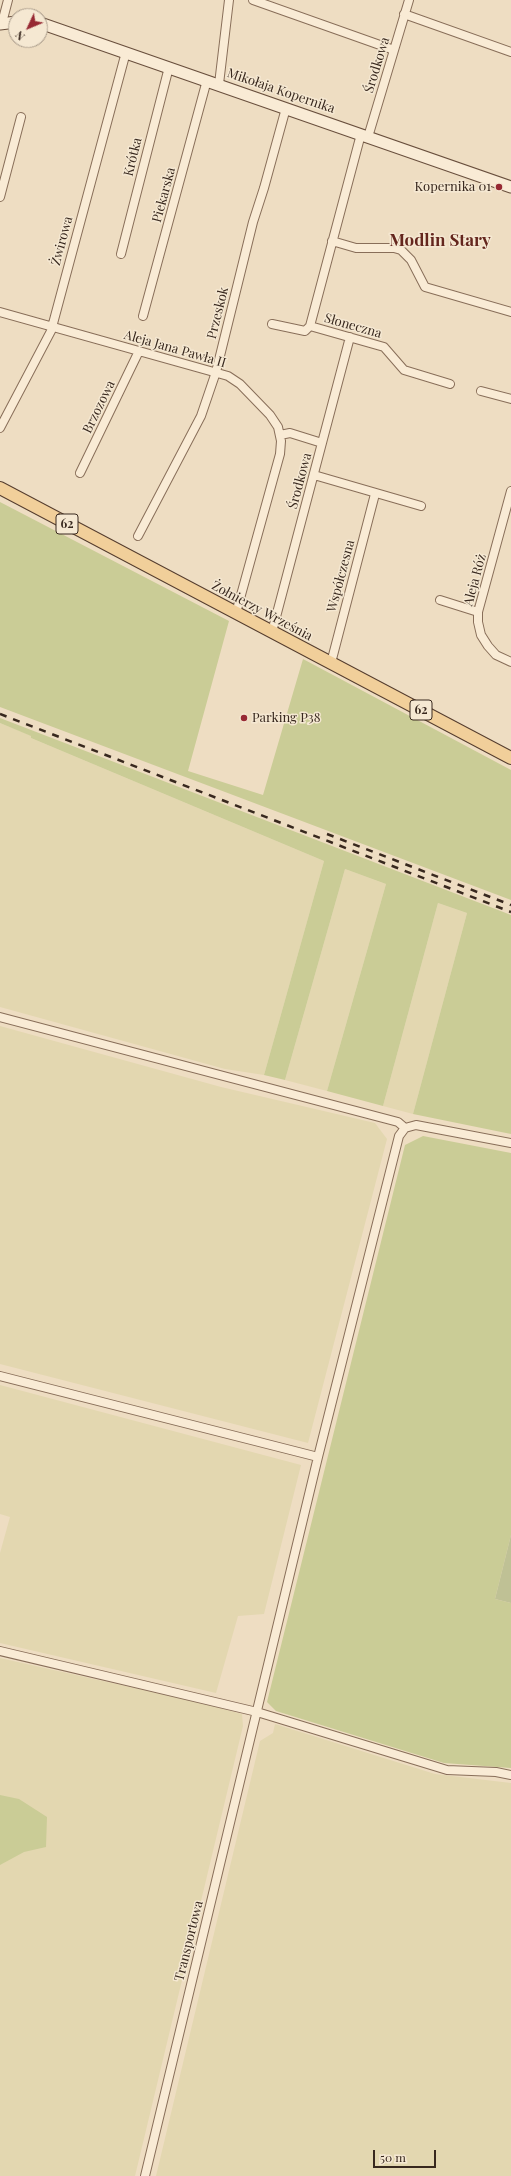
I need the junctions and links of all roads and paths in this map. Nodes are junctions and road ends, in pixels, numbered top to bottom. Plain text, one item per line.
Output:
1 (8, 0) edge
2 (229, 0) edge
3 (253, 0) edge
4 (409, 0) edge
5 (404, 14) junction
6 (1, 23) edge
7 (48, 26) edge
8 (394, 50) junction
9 (126, 52) junction
10 (511, 52) edge
11 (169, 67) junction
12 (207, 80) junction
13 (219, 84) junction
14 (286, 108) junction
15 (21, 117) dead end
16 (365, 136) junction
17 (511, 187) edge
18 (0, 193) edge
19 (332, 241) junction
20 (121, 254) dead end
21 (0, 312) edge
22 (511, 312) edge
23 (143, 316) dead end
24 (272, 324) dead end
25 (310, 326) junction
26 (52, 327) junction
27 (350, 337) junction
28 (139, 351) junction
29 (216, 372) junction
30 (450, 384) dead end
31 (481, 391) dead end
32 (511, 399) edge
33 (0, 428) edge
34 (280, 435) junction
35 (322, 443) junction
36 (80, 473) dead end
37 (314, 475) junction
38 (0, 488) edge
39 (374, 494) junction
40 (511, 495) edge
41 (421, 506) dead end
42 (138, 536) dead end
43 (440, 600) dead end
44 (478, 612) junction
45 (236, 613) junction
46 (272, 632) junction
47 (511, 662) edge
48 (331, 663) junction
49 (511, 758) edge
50 (0, 1017) edge
51 (405, 1128) junction
52 (511, 1143) edge
53 (0, 1376) edge
54 (318, 1457) junction
55 (0, 1652) edge
56 (257, 1712) junction
57 (511, 1775) edge
58 (145, 2176) edge

1 - 6 street
2 - 13 street
3 - 8 street
4 - 5 street, Środkowa
5 - 8 street, Środkowa
5 - 10 street
7 - 9 street, Mikołaja Kopernika
8 - 16 street, Środkowa
9 - 11 street, Mikołaja Kopernika
9 - 26 street, Żwirowa
11 - 12 street, Mikołaja Kopernika
11 - 20 street, Krótka
12 - 13 street, Mikołaja Kopernika
12 - 23 street, Piekarska
13 - 14 street, Mikołaja Kopernika
14 - 16 street, Mikołaja Kopernika
14 - 29 street, Przeskok
15 - 18 street
16 - 17 street, Mikołaja Kopernika
16 - 19 street, Środkowa
19 - 22 street
19 - 25 street, Środkowa
21 - 26 street, Aleja Jana Pawła II
24 - 25 street
25 - 27 street, Słoneczna
26 - 28 street, Aleja Jana Pawła II
26 - 33 street, Żwirowa
27 - 30 street, Słoneczna
27 - 35 street, Środkowa
28 - 29 street, Aleja Jana Pawła II
28 - 36 street, Brzozowa
29 - 34 street, Aleja Jana Pawła II
29 - 42 street, Przeskok
31 - 32 street
34 - 35 street
34 - 45 street, Aleja Jana Pawła II
35 - 37 street, Środkowa
37 - 39 street
37 - 46 street, Środkowa
38 - 45 main road, Żołnierzy Września / 62
39 - 41 street
39 - 48 street, Współczesna
40 - 44 street, Aleja Róż
43 - 44 street
44 - 47 street, Aleja Róż
45 - 46 main road, Żołnierzy Września / 62
46 - 48 main road, Żołnierzy Września / 62
48 - 49 main road, Żołnierzy Września / 62
50 - 51 street
51 - 52 street
51 - 54 street, Transportowa
53 - 54 street
54 - 56 street, Transportowa
55 - 56 street
56 - 57 street
56 - 58 street, Transportowa

